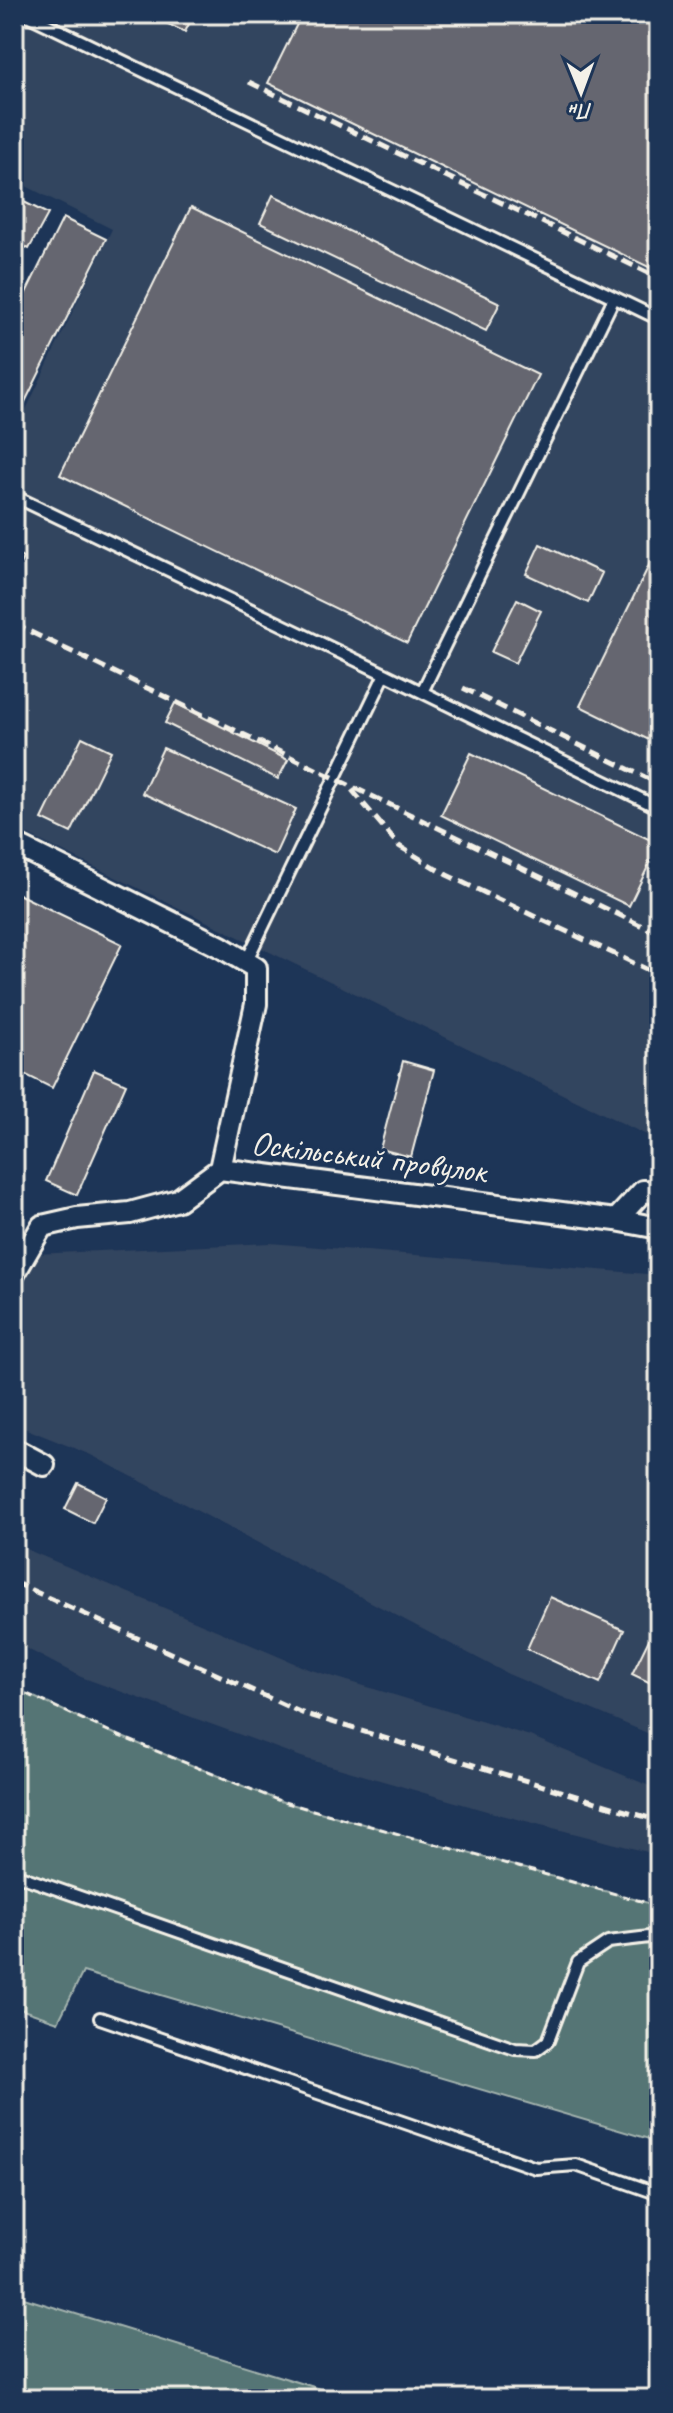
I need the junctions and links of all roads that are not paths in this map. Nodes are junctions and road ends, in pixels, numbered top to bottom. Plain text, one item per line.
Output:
1 (25, 14) edge
2 (614, 298) junction
3 (659, 319) edge
4 (14, 496) edge
5 (385, 674) junction
6 (422, 692) junction
7 (659, 808) edge
8 (14, 844) edge
9 (246, 962) junction
10 (220, 1169) junction
11 (659, 1193) edge
12 (616, 1220) junction
13 (659, 1228) edge
14 (14, 1274) edge
15 (14, 1449) edge
16 (44, 1465) dead end
17 (14, 1874) edge
18 (659, 1938) edge
19 (100, 2018) dead end
20 (659, 2194) edge

1 - 2 lane
2 - 3 lane
2 - 6 lane
4 - 5 lane
5 - 6 lane
5 - 9 lane
6 - 7 lane
8 - 9 street
9 - 10 street
10 - 12 street, Оскільський провулок
10 - 14 street, Оскільський провулок
11 - 12 street
12 - 13 street, Оскільський провулок
15 - 16 street
17 - 18 lane
19 - 20 lane

